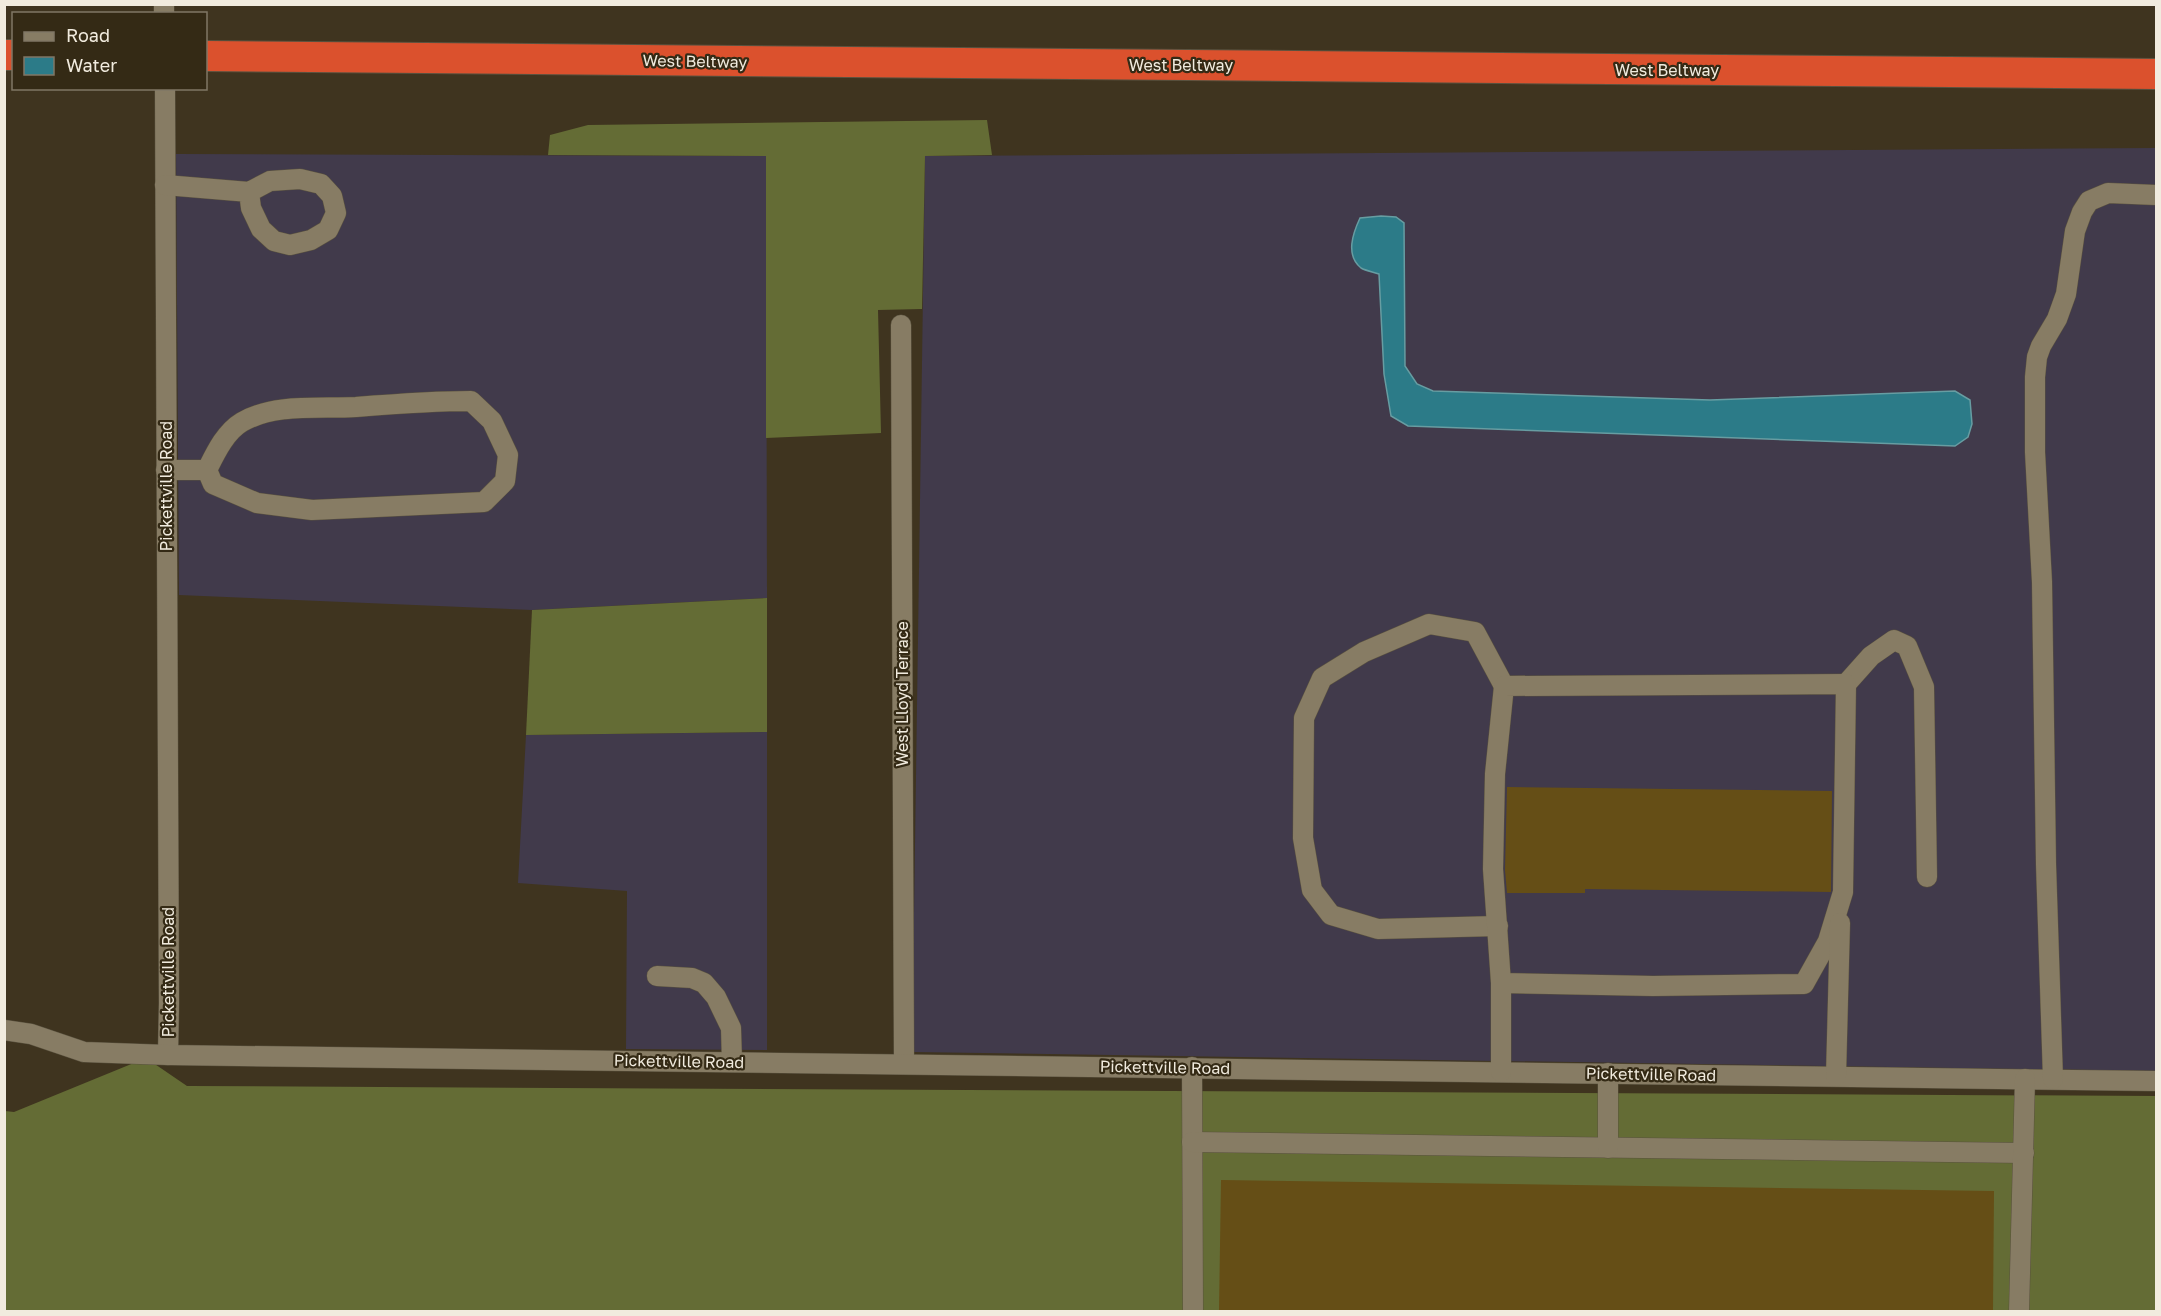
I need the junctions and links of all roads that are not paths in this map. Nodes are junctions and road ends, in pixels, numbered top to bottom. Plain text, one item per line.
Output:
1 (215, 56) edge
2 (2157, 74) edge
3 (165, 90) edge
4 (165, 185) junction
5 (249, 192) dead end
6 (2157, 195) edge
7 (901, 325) dead end
8 (166, 470) junction
9 (207, 470) junction
10 (1846, 684) junction
11 (1504, 686) junction
12 (1928, 877) dead end
13 (1840, 900) junction
14 (1498, 926) junction
15 (657, 976) dead end
16 (1501, 982) junction
17 (4, 1030) edge
18 (168, 1055) junction
19 (732, 1062) junction
20 (904, 1064) junction
21 (1192, 1067) junction
22 (1501, 1072) junction
23 (1608, 1073) junction
24 (1836, 1076) junction
25 (2025, 1079) junction
26 (2053, 1079) junction
27 (2157, 1081) edge
28 (1192, 1142) junction
29 (1608, 1148) junction
30 (2024, 1153) junction
31 (1193, 1311) edge
32 (2019, 1311) edge

1 - 2 highway, West Beltway
3 - 4 street, Pickettville Road
4 - 5 street
4 - 8 street, Pickettville Road
6 - 26 street
7 - 20 street, West Lloyd Terrace
8 - 9 street
8 - 18 street, Pickettville Road
9 - 9 street
10 - 11 street
10 - 12 street
10 - 13 street
11 - 14 street
11 - 14 street
13 - 16 street
13 - 24 street
14 - 16 street
15 - 19 street
16 - 22 street
17 - 18 street
18 - 19 street, Pickettville Road
19 - 20 street, Pickettville Road
20 - 21 street, Pickettville Road
21 - 22 street, Pickettville Road
21 - 28 street
22 - 23 street, Pickettville Road
23 - 24 street, Pickettville Road
23 - 29 street
24 - 25 street, Pickettville Road
25 - 26 street, Pickettville Road
25 - 30 street
26 - 27 street, Pickettville Road
28 - 29 street
28 - 31 street
29 - 30 street
30 - 32 street

